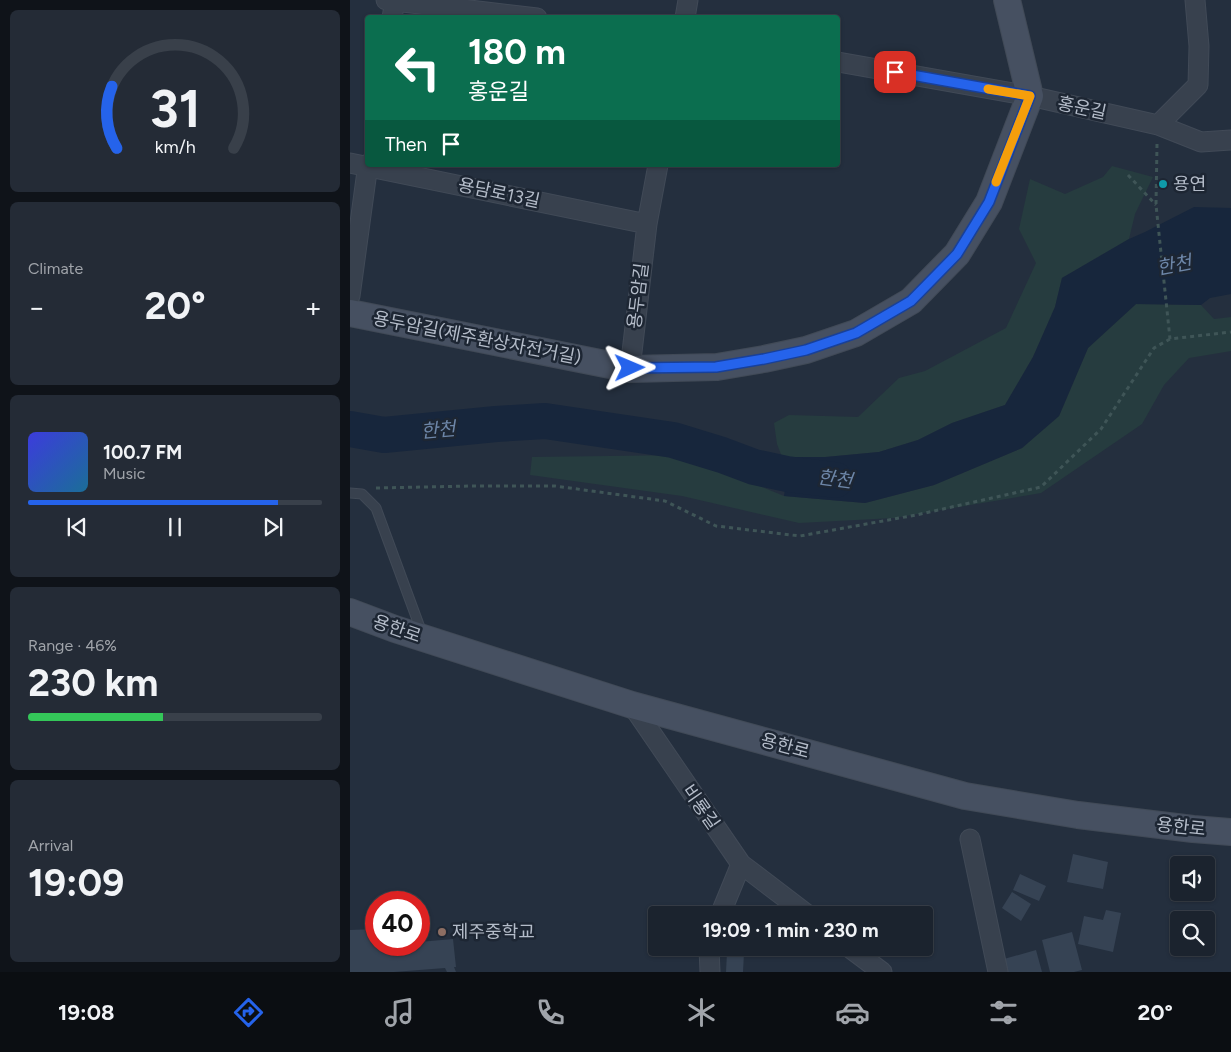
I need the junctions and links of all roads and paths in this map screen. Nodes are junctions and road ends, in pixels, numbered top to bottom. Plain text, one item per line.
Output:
1 (688, 0) edge
2 (1007, 0) edge
3 (1195, 0) edge
4 (392, 5) edge
5 (504, 15) edge
6 (686, 15) edge
7 (840, 62) edge
8 (1030, 96) junction
9 (1158, 124) junction
10 (1231, 140) edge
11 (362, 164) edge
12 (376, 167) edge
13 (658, 167) edge
14 (1128, 175) dead end
15 (1156, 206) junction
16 (647, 224) junction
17 (350, 296) edge
18 (350, 313) edge
19 (1231, 332) edge
20 (1170, 339) junction
21 (630, 368) junction
22 (350, 493) edge
23 (362, 494) junction
24 (350, 612) edge
25 (424, 638) junction
26 (632, 705) junction
27 (1231, 832) edge
28 (970, 839) dead end
29 (741, 864) junction
30 (724, 906) edge
31 (796, 906) edge
32 (709, 956) edge
33 (861, 956) edge
34 (710, 972) edge
35 (882, 972) edge
36 (998, 972) edge

1 - 6 street
2 - 8 street
3 - 9 street
4 - 5 street
7 - 8 street, 홍운길
8 - 9 street, 홍운길
8 - 21 street, 용두암길(제주환상자전거길)
9 - 10 street, 홍운길
9 - 15 path
11 - 17 street
12 - 16 street, 용담로13길
13 - 16 street
14 - 15 path
15 - 20 path
16 - 21 street, 용두암길
18 - 21 street, 용두암길(제주환상자전거길)
19 - 20 path
20 - 23 path
22 - 23 lane
23 - 25 lane
24 - 25 street, 용한로
25 - 26 street, 용한로
26 - 27 street, 용한로
26 - 29 street, 비룡길
28 - 36 street
29 - 30 street
29 - 31 street, 비룡길
32 - 34 street
33 - 35 street

